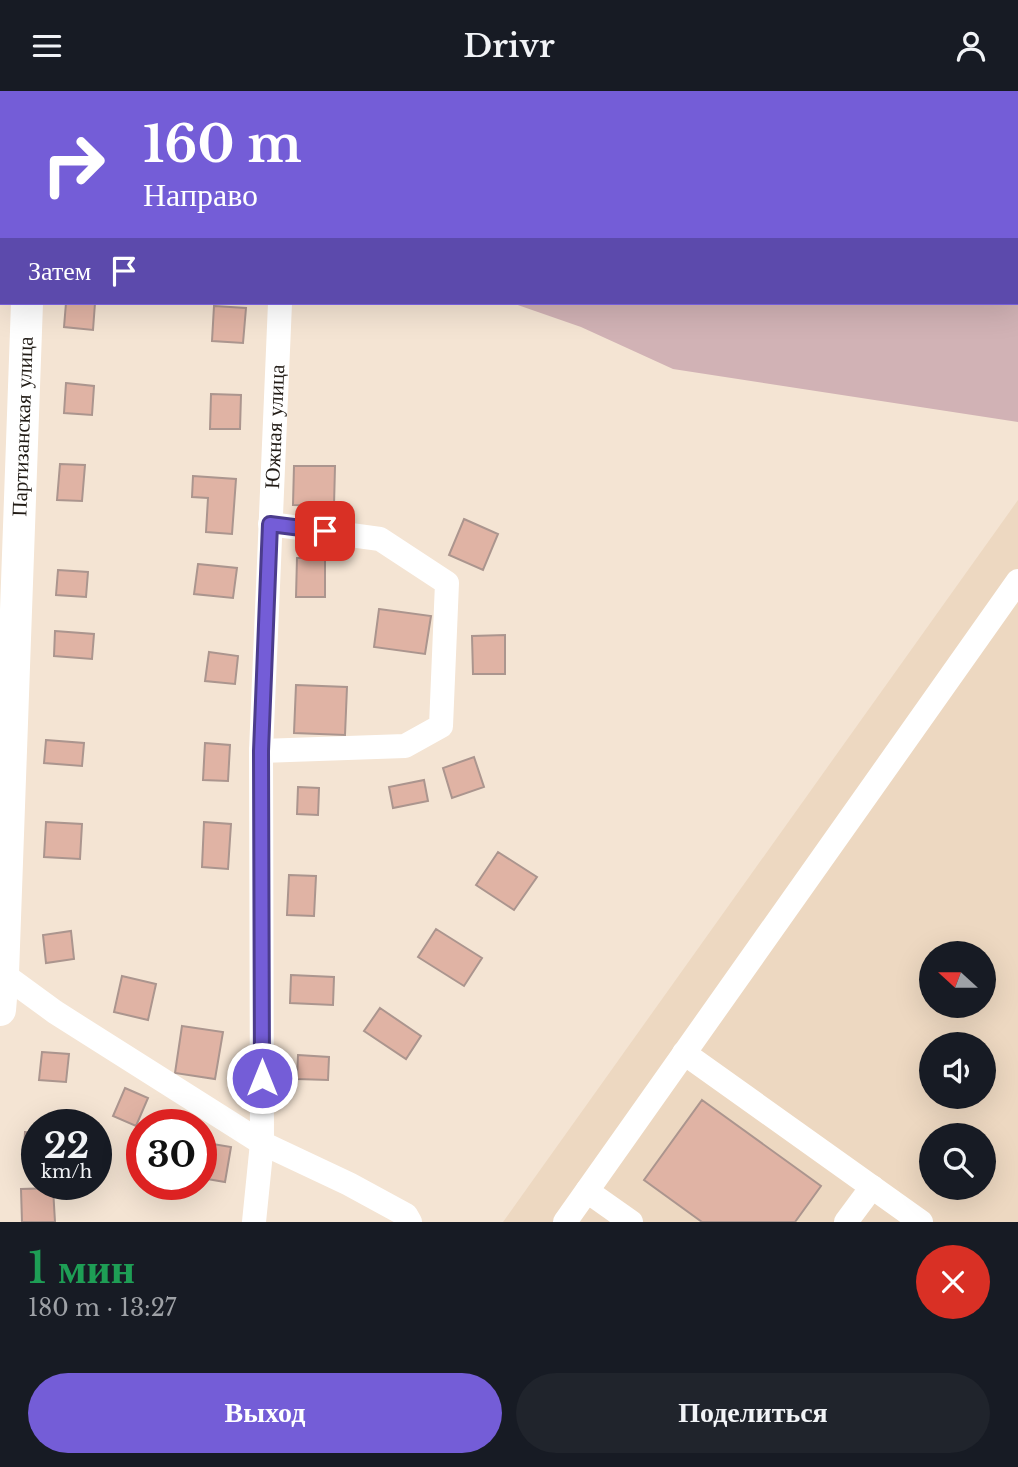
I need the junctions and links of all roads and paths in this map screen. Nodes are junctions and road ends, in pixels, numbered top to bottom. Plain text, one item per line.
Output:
1 (27, 305) edge
2 (280, 305) edge
3 (270, 524) junction
4 (1018, 581) edge
5 (261, 751) junction
6 (3, 974) junction
7 (0, 1010) edge
8 (684, 1053) junction
9 (262, 1143) junction
10 (872, 1187) junction
11 (587, 1191) junction
12 (414, 1220) edge
13 (254, 1222) edge
14 (565, 1222) edge
15 (631, 1222) edge
16 (846, 1222) edge
17 (921, 1222) edge

1 - 6 main road, Партизанская улица
2 - 3 street, Южная улица
3 - 5 street, Южная улица
3 - 5 street
4 - 8 street
5 - 9 street, Южная улица
6 - 7 main road, Партизанская улица
6 - 9 street
8 - 10 street
8 - 11 street
9 - 12 street
9 - 13 street, Южная улица
10 - 16 street
10 - 17 street
11 - 14 street
11 - 15 street

